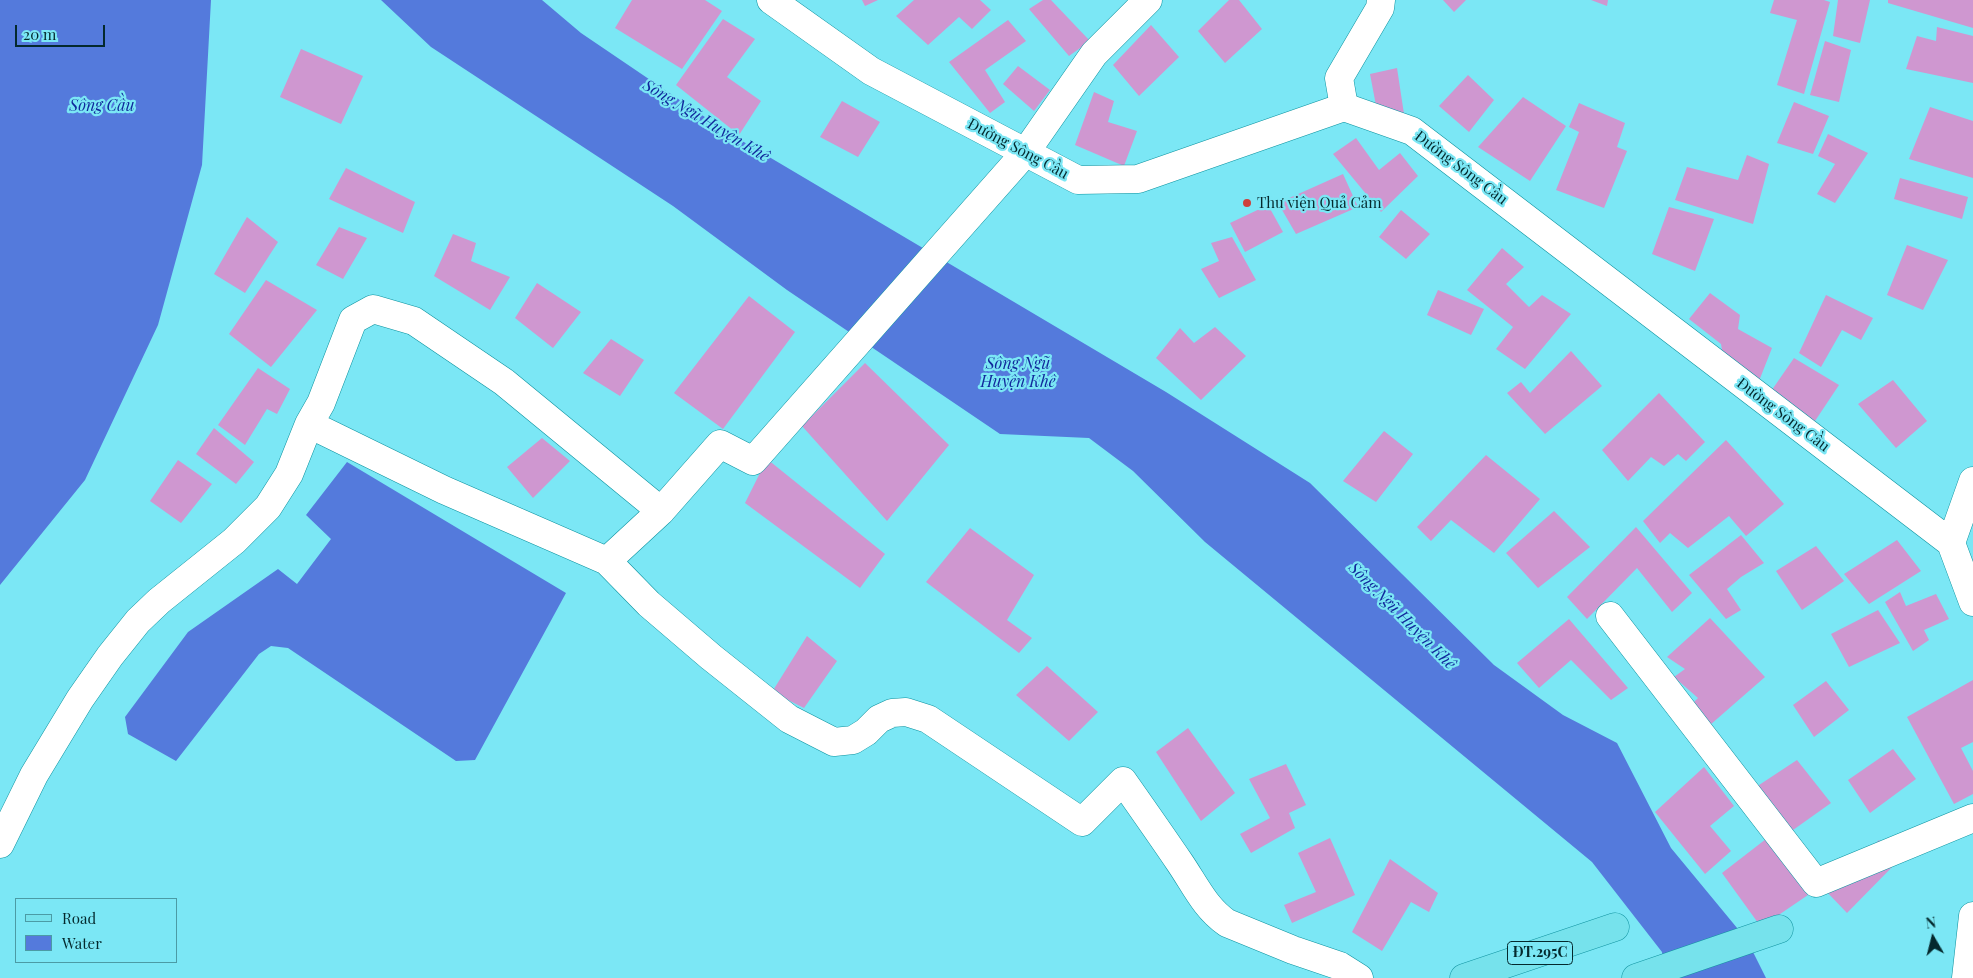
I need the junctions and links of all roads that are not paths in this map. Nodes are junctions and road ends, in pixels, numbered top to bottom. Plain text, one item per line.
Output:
1 (771, 0) edge
2 (1148, 0) edge
3 (1381, 0) edge
4 (1344, 107) junction
5 (1025, 153) junction
6 (309, 424) junction
7 (1973, 481) edge
8 (661, 511) junction
9 (1951, 543) junction
10 (607, 561) junction
11 (1973, 602) edge
12 (1610, 616) dead end
13 (1973, 818) edge
14 (0, 844) edge
15 (1973, 916) edge
16 (1615, 928) dead end
17 (1780, 928) dead end
18 (1359, 978) edge
19 (1464, 978) edge
20 (1636, 978) edge
21 (1966, 978) edge

1 - 5 street, Đường Sông Cầu
2 - 5 street
3 - 4 street
4 - 5 street, Đường Sông Cầu
4 - 9 street, Đường Sông Cầu
5 - 8 street
6 - 8 street
6 - 10 street
6 - 14 street
7 - 9 street
8 - 10 street
9 - 11 street
10 - 18 street
12 - 13 street
15 - 21 street
16 - 19 main road, ĐT.295C
17 - 20 main road

